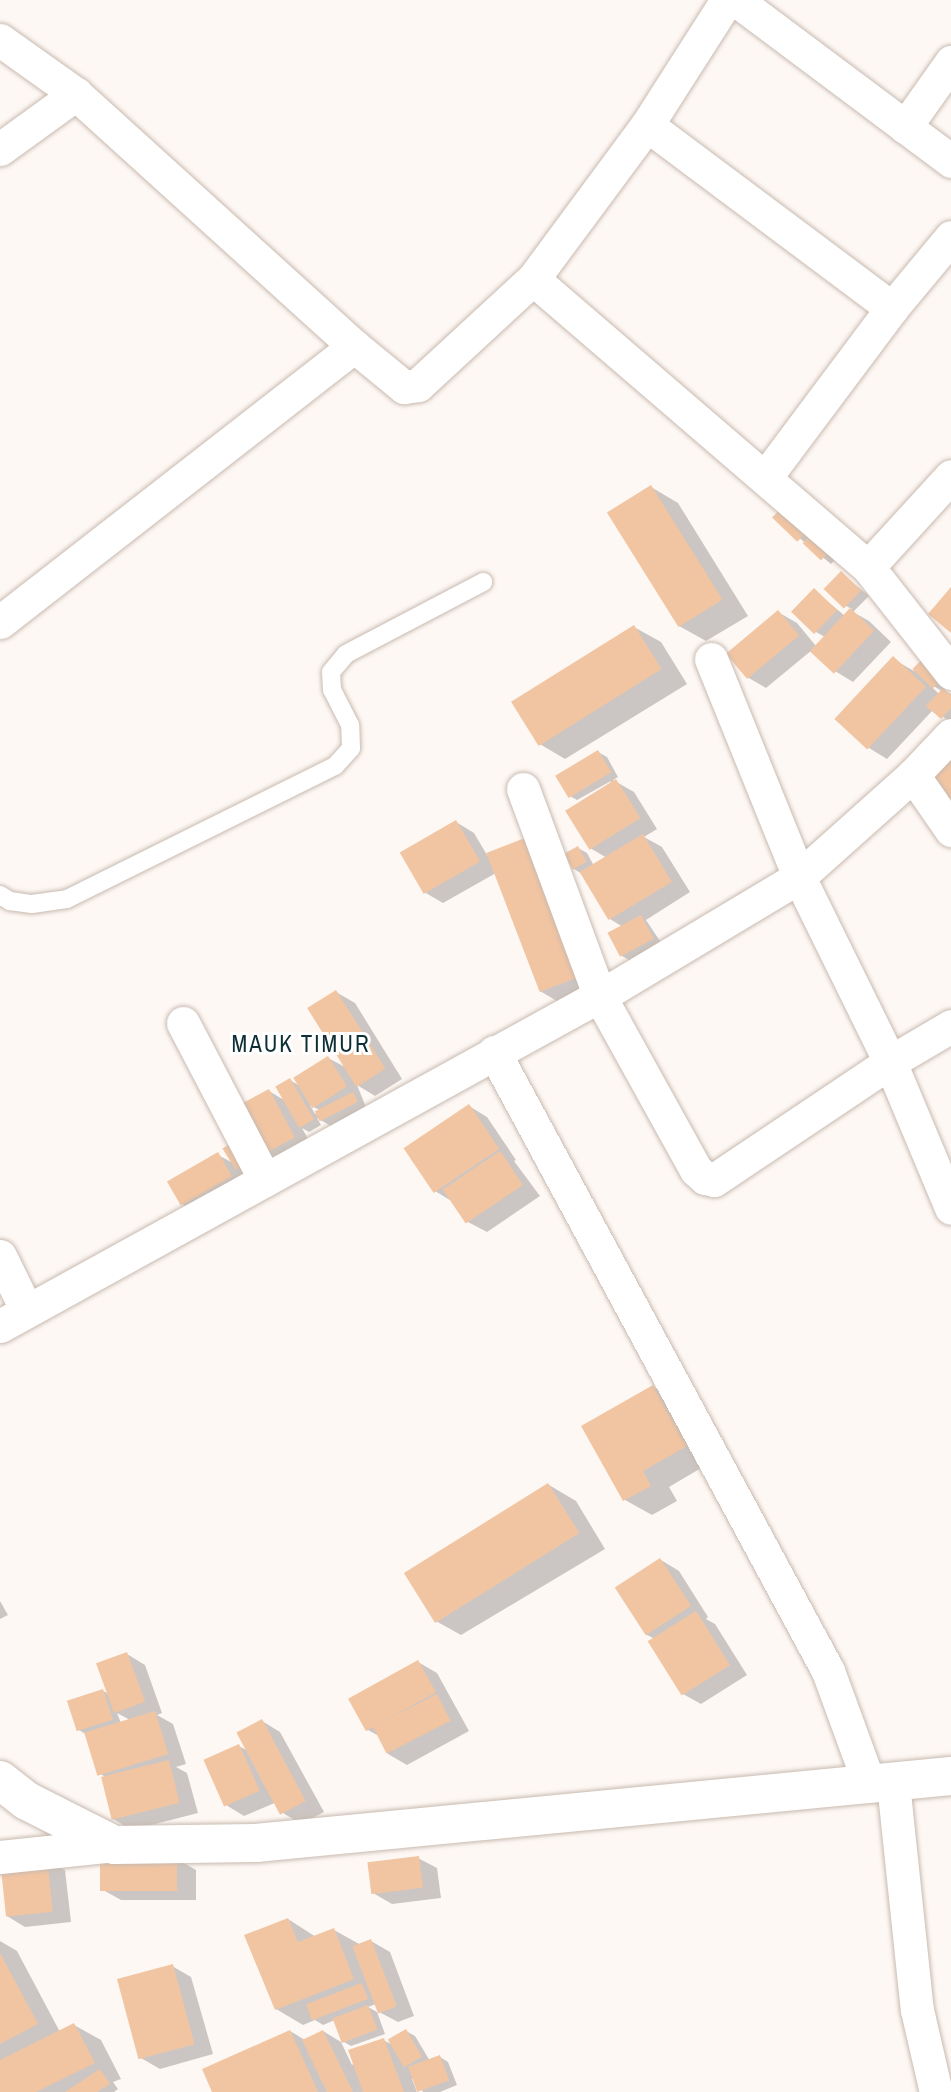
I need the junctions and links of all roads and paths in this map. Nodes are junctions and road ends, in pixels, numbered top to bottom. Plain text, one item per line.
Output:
1 (727, 0) edge
2 (736, 0) edge
3 (0, 40) edge
4 (951, 62) edge
5 (76, 93) junction
6 (647, 125) junction
7 (905, 127) junction
8 (0, 149) edge
9 (951, 161) edge
10 (951, 237) edge
11 (533, 279) junction
12 (892, 308) junction
13 (354, 346) junction
14 (951, 476) edge
15 (765, 478) junction
16 (868, 567) junction
17 (483, 582) dead end
18 (0, 622) edge
19 (711, 659) dead end
20 (951, 673) edge
21 (951, 735) edge
22 (913, 775) junction
23 (523, 789) dead end
24 (951, 830) edge
25 (799, 877) junction
26 (0, 895) edge
27 (599, 995) junction
28 (183, 1023) dead end
29 (951, 1026) edge
30 (494, 1052) junction
31 (890, 1062) junction
32 (265, 1180) junction
33 (951, 1208) edge
34 (0, 1256) edge
35 (14, 1319) edge
36 (951, 1776) edge
37 (0, 1780) edge
38 (882, 1784) junction
39 (114, 1845) junction
40 (0, 1857) edge
41 (936, 2092) edge

1 - 6 street
2 - 7 street
3 - 5 street
4 - 7 street
5 - 8 street
5 - 13 street
6 - 11 street
6 - 12 street
7 - 9 street
10 - 12 street
11 - 13 street
11 - 15 street
12 - 15 street
13 - 18 street
14 - 16 street
15 - 16 street
16 - 20 street
17 - 26 lane
19 - 25 street
21 - 22 street
22 - 24 street
22 - 25 street
23 - 27 street
25 - 27 street
25 - 31 street
27 - 30 street
27 - 31 street
28 - 32 street
29 - 31 street
30 - 32 street
30 - 38 street
31 - 33 street
32 - 35 street
34 - 35 street
36 - 38 main road
37 - 39 main road
38 - 39 main road
38 - 41 street
39 - 40 street

